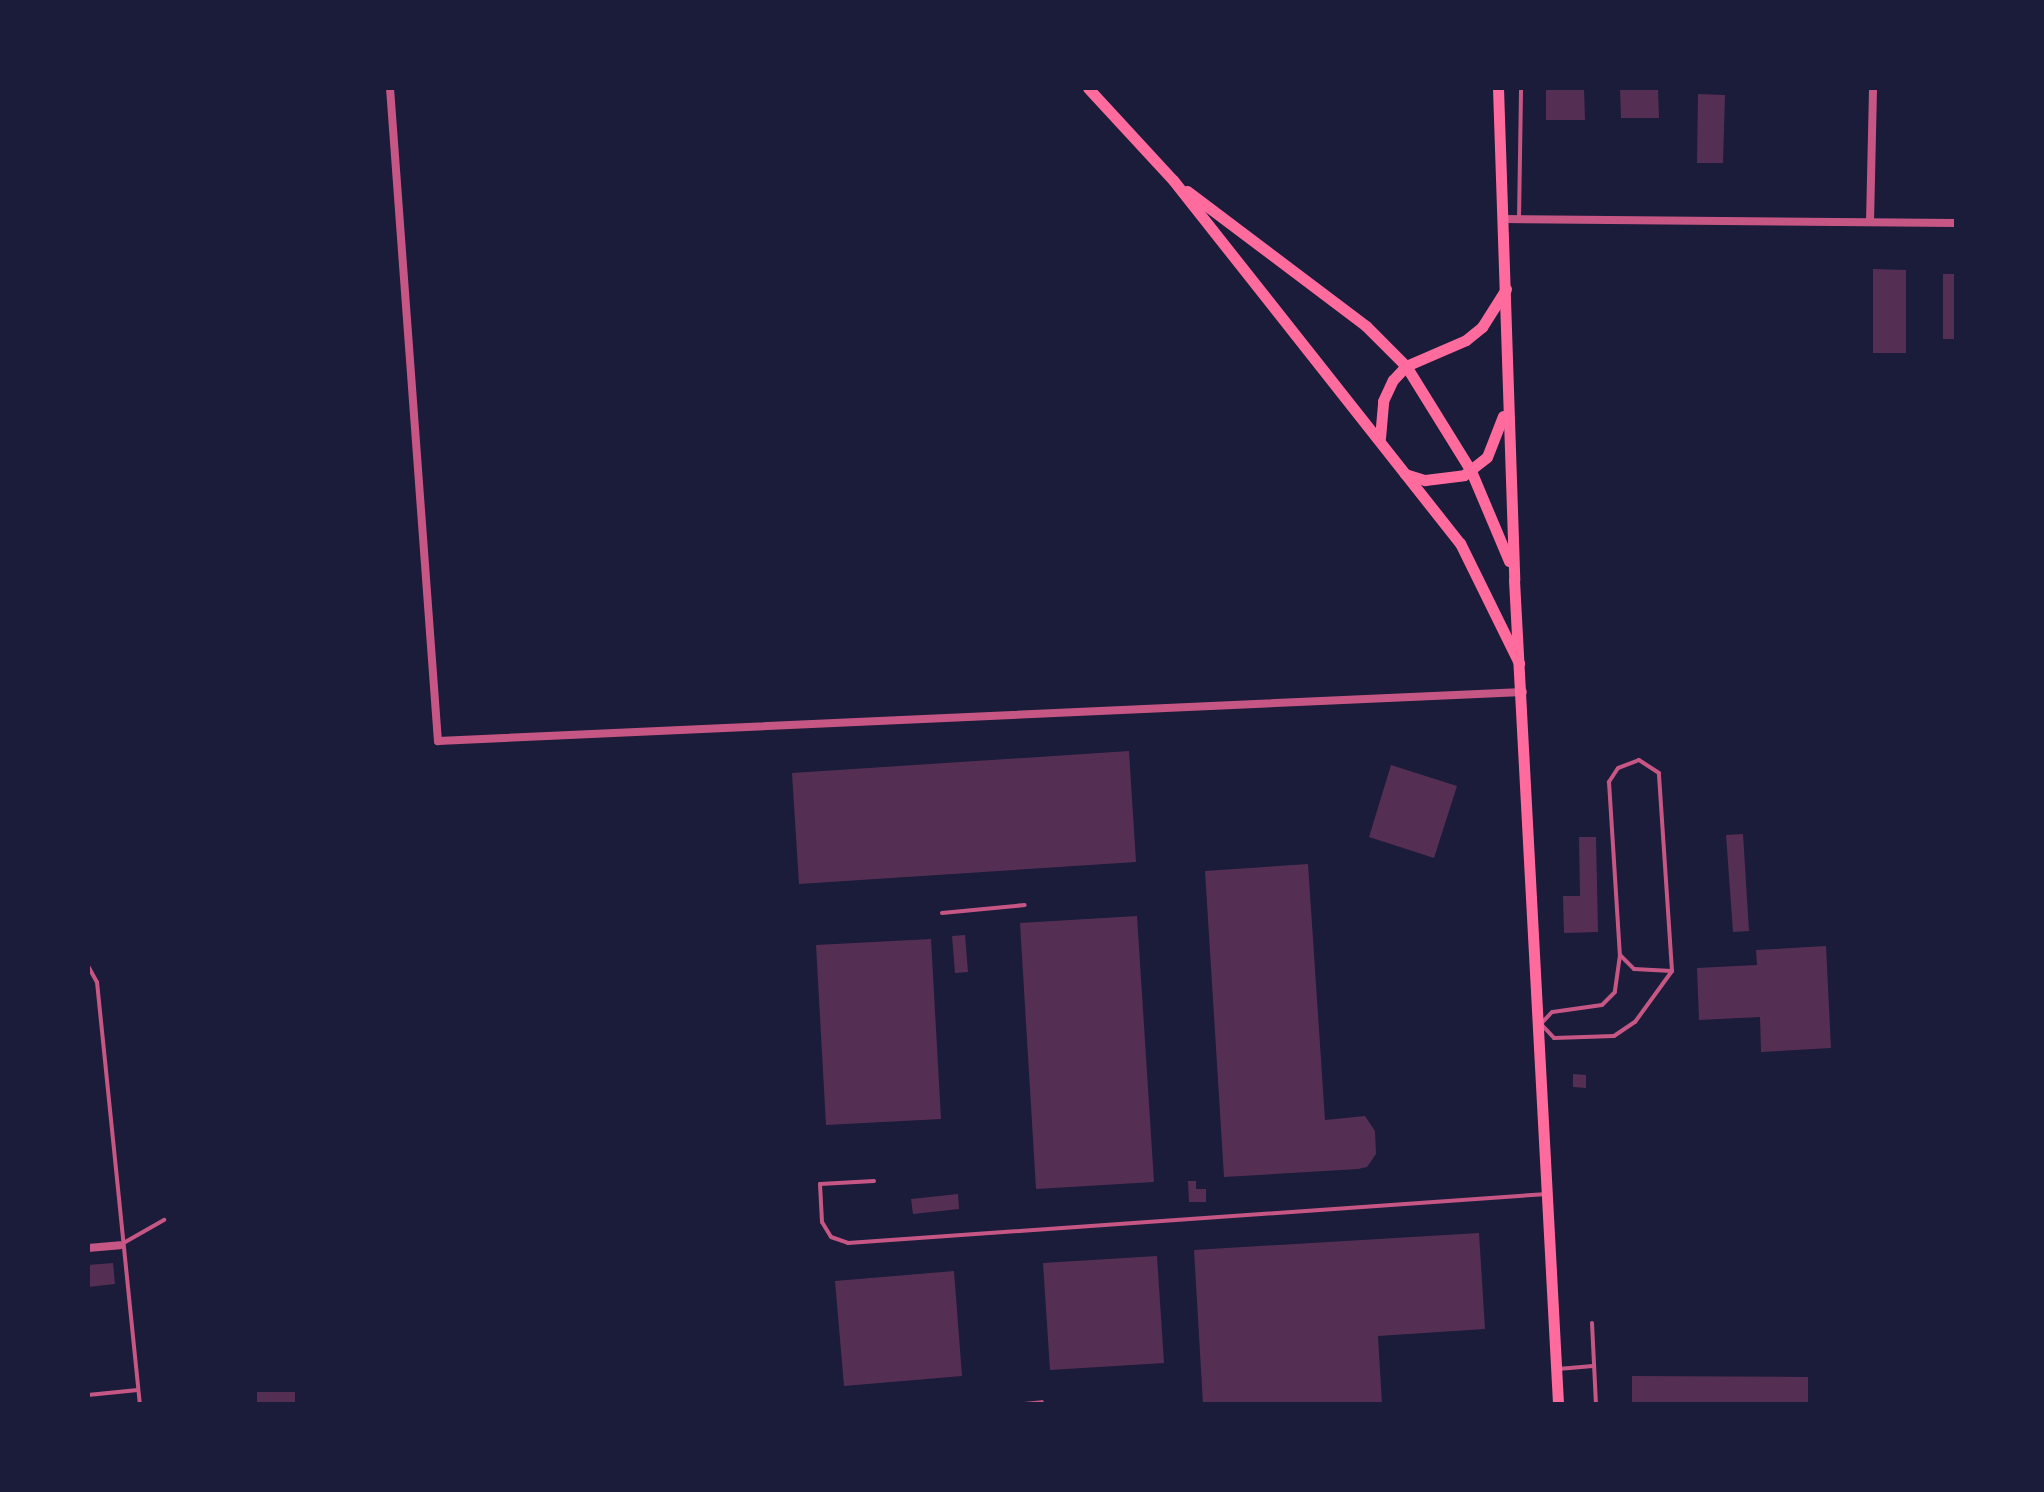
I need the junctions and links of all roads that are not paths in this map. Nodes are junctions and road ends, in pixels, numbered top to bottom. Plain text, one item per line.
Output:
1 (390, 88) edge
2 (1088, 88) edge
3 (1498, 88) edge
4 (1521, 88) edge
5 (1873, 88) edge
6 (1173, 180) junction
7 (1502, 219) junction
8 (1519, 219) junction
9 (1870, 222) junction
10 (1956, 223) edge
11 (1506, 289) junction
12 (1406, 366) junction
13 (1506, 401) junction
14 (1381, 440) junction
15 (1471, 471) junction
16 (1405, 473) junction
17 (1514, 580) junction
18 (1523, 671) junction
19 (1524, 692) junction
20 (1025, 905) dead end
21 (942, 913) dead end
22 (1620, 955) junction
23 (88, 966) edge
24 (1672, 971) junction
25 (1541, 1024) junction
26 (874, 1181) dead end
27 (1549, 1194) junction
28 (164, 1220) dead end
29 (120, 1245) junction
30 (88, 1248) edge
31 (1592, 1323) dead end
32 (1594, 1366) junction
33 (1556, 1369) junction
34 (138, 1390) junction
35 (88, 1395) edge
36 (1042, 1402) edge
37 (140, 1404) edge
38 (1024, 1404) edge
39 (1558, 1404) edge
40 (1596, 1404) edge

1 - 19 street
2 - 6 main road
3 - 7 main road
4 - 8 lane
5 - 9 street
6 - 12 main road
6 - 14 main road
7 - 8 street
7 - 11 main road
8 - 9 street
9 - 10 street
11 - 12 main road
11 - 13 main road
12 - 14 main road
12 - 15 main road
13 - 15 main road
13 - 17 main road
14 - 16 main road
15 - 16 main road
15 - 17 main road
16 - 18 main road
17 - 18 main road
18 - 19 main road
19 - 25 main road
20 - 21 lane
22 - 24 lane
22 - 24 lane
22 - 25 lane
23 - 29 lane
24 - 25 lane
25 - 27 main road
26 - 27 lane
27 - 33 main road
28 - 29 lane
29 - 30 street
29 - 34 lane
31 - 32 lane
32 - 33 lane
32 - 40 lane
33 - 39 main road
34 - 35 lane
34 - 37 lane
36 - 38 lane

